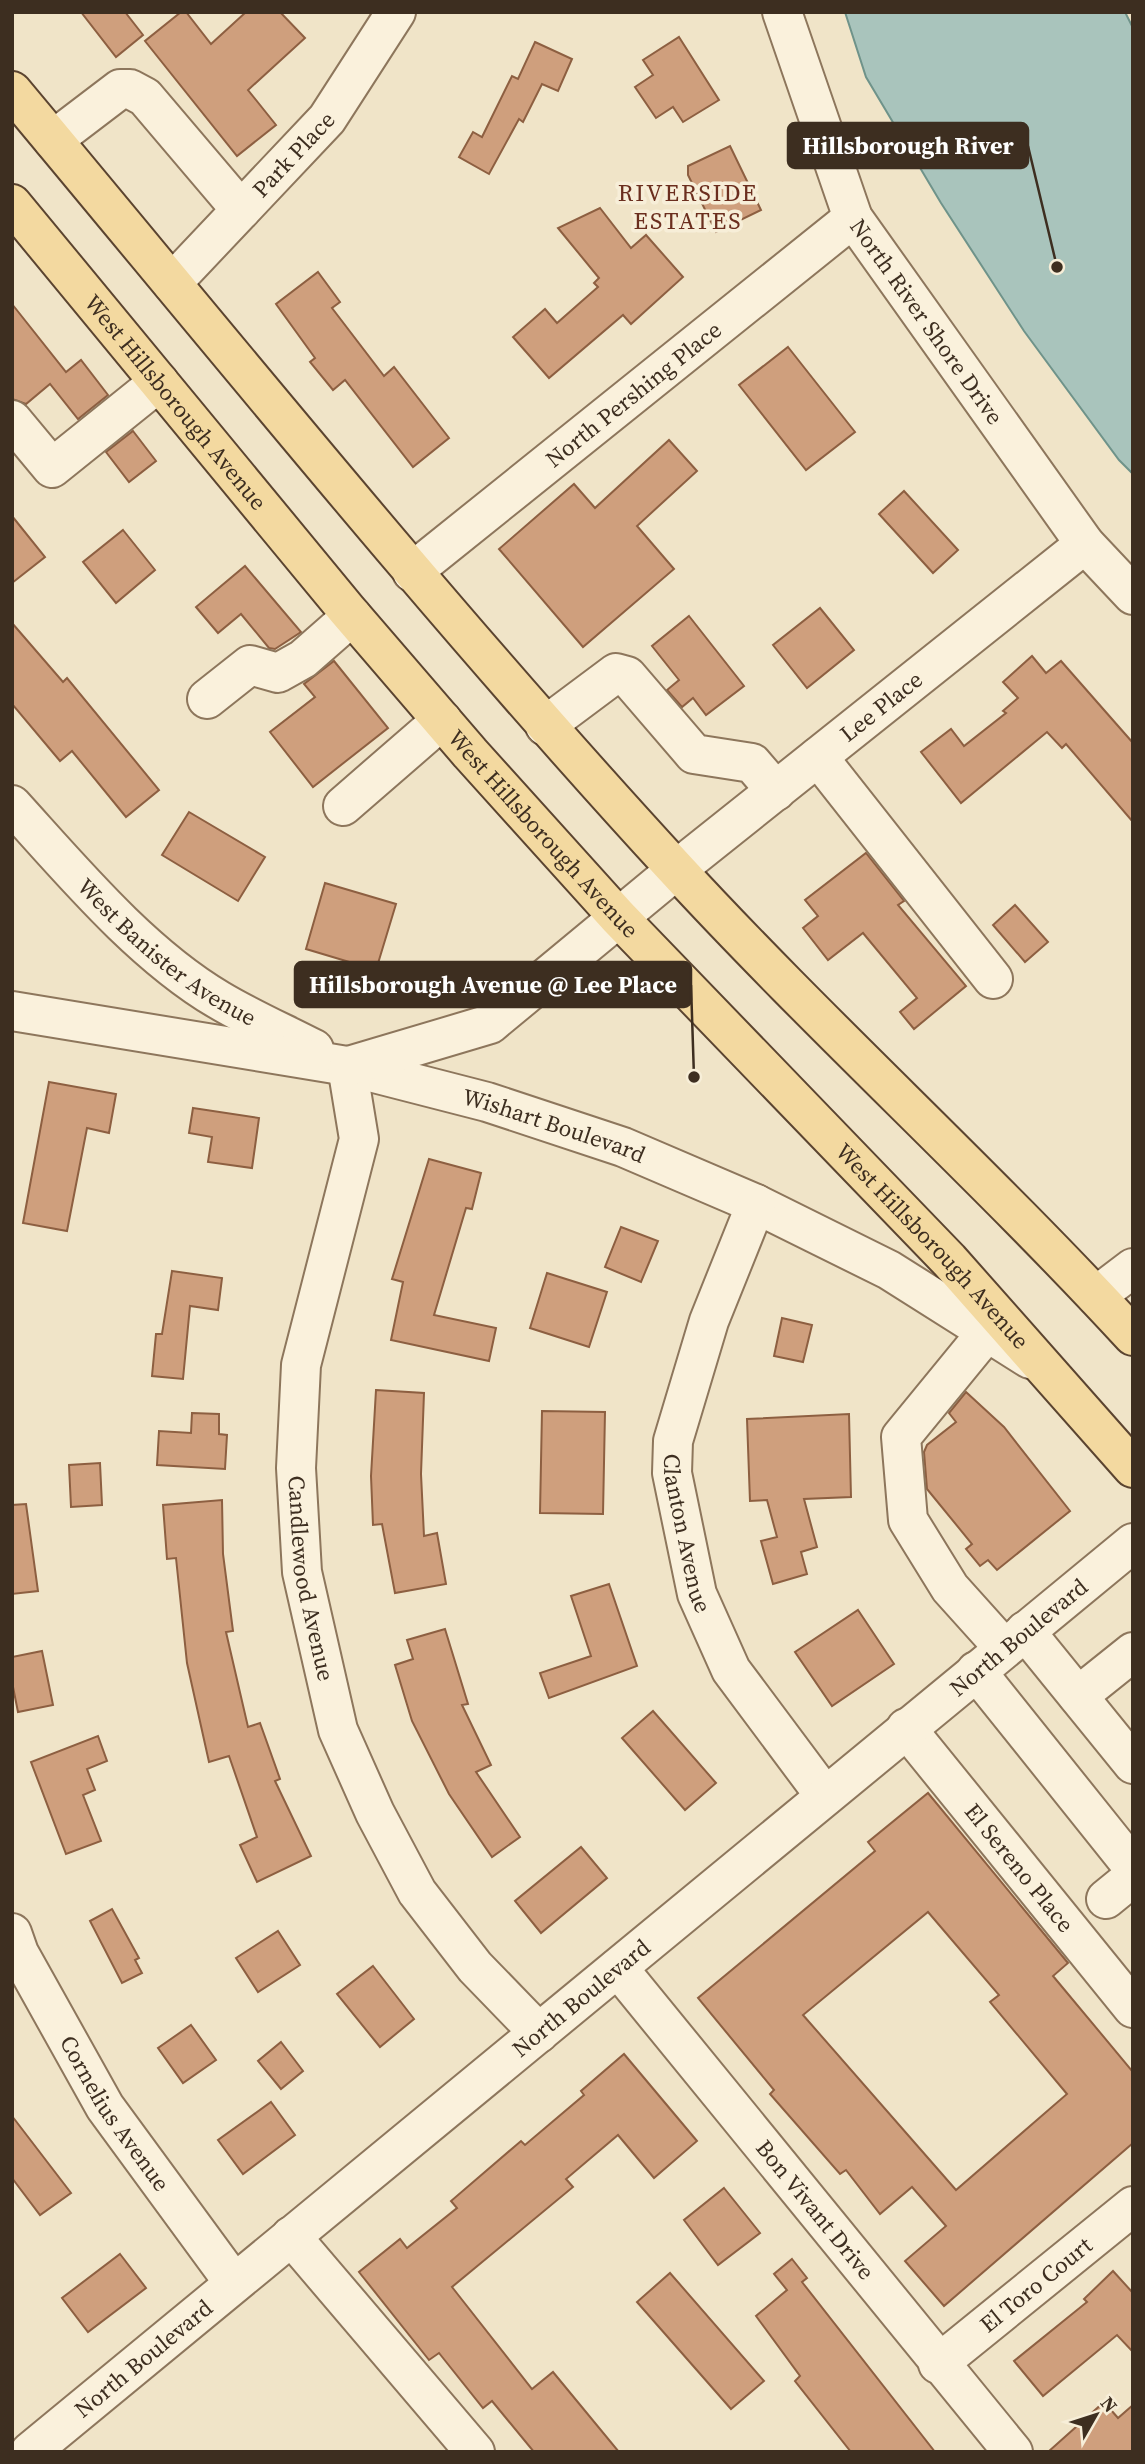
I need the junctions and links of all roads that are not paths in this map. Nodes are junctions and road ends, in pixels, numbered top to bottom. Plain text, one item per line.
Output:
1 (396, 12) edge
2 (782, 12) edge
3 (12, 91) edge
4 (53, 140) junction
5 (12, 204) edge
6 (241, 210) junction
7 (853, 218) junction
8 (172, 283) junction
9 (159, 382) junction
10 (12, 420) edge
11 (1086, 544) junction
12 (412, 572) junction
13 (1133, 595) edge
14 (352, 616) junction
15 (207, 699) dead end
16 (442, 720) junction
17 (545, 726) junction
18 (818, 757) junction
19 (776, 791) junction
20 (12, 805) edge
21 (343, 806) dead end
22 (676, 870) junction
23 (618, 917) junction
24 (993, 979) dead end
25 (12, 1011) edge
26 (347, 1066) junction
27 (755, 1205) junction
28 (1133, 1268) edge
29 (1096, 1296) junction
30 (987, 1332) junction
31 (1133, 1336) edge
32 (1049, 1371) junction
33 (1133, 1468) edge
34 (1133, 1543) edge
35 (1002, 1650) junction
36 (1133, 1652) edge
37 (1078, 1696) junction
38 (906, 1728) junction
39 (1133, 1764) edge
40 (825, 1796) junction
41 (1133, 1867) edge
42 (12, 1933) edge
43 (618, 1968) junction
44 (1133, 2008) edge
45 (539, 2032) junction
46 (1133, 2206) edge
47 (291, 2236) junction
48 (234, 2283) junction
49 (938, 2364) junction
50 (30, 2452) edge
51 (475, 2452) edge
52 (1013, 2452) edge

1 - 6 street, Park Place
2 - 7 street, North River Shore Drive
3 - 4 main road
4 - 6 street
4 - 8 main road
5 - 9 main road, West Hillsborough Avenue
6 - 8 street, Park Place
7 - 11 street, North River Shore Drive
7 - 12 street, North Pershing Place
8 - 12 main road
9 - 10 street
9 - 14 main road, West Hillsborough Avenue
11 - 13 street, North River Shore Drive
11 - 18 street, Lee Place
12 - 17 main road
14 - 15 street
14 - 16 main road, West Hillsborough Avenue
16 - 21 street
16 - 23 main road, West Hillsborough Avenue
17 - 19 street
17 - 22 main road
18 - 19 street, Lee Place
18 - 24 street
19 - 22 street, Lee Place
20 - 26 street, West Banister Avenue
22 - 23 street, Lee Place
22 - 29 main road
23 - 26 street, Lee Place
23 - 32 main road, West Hillsborough Avenue
25 - 26 street, Wishart Boulevard
26 - 27 street, Wishart Boulevard
26 - 45 street, Candlewood Avenue
27 - 30 street, Wishart Boulevard
27 - 40 street, Clanton Avenue
28 - 29 street
29 - 31 main road
30 - 32 street, Wishart Boulevard
30 - 35 street
32 - 33 main road, West Hillsborough Avenue
34 - 35 street, North Boulevard
35 - 37 street
35 - 38 street, North Boulevard
35 - 41 street
36 - 37 street
37 - 39 street
38 - 40 street, North Boulevard
38 - 44 street, El Sereno Place
40 - 43 street, North Boulevard
42 - 48 street, Cornelius Avenue
43 - 45 street, North Boulevard
43 - 49 street, Bon Vivant Drive
45 - 47 street, North Boulevard
46 - 49 street, El Toro Court
47 - 48 street, North Boulevard
47 - 51 street
48 - 50 street, North Boulevard
49 - 52 street, Bon Vivant Drive

